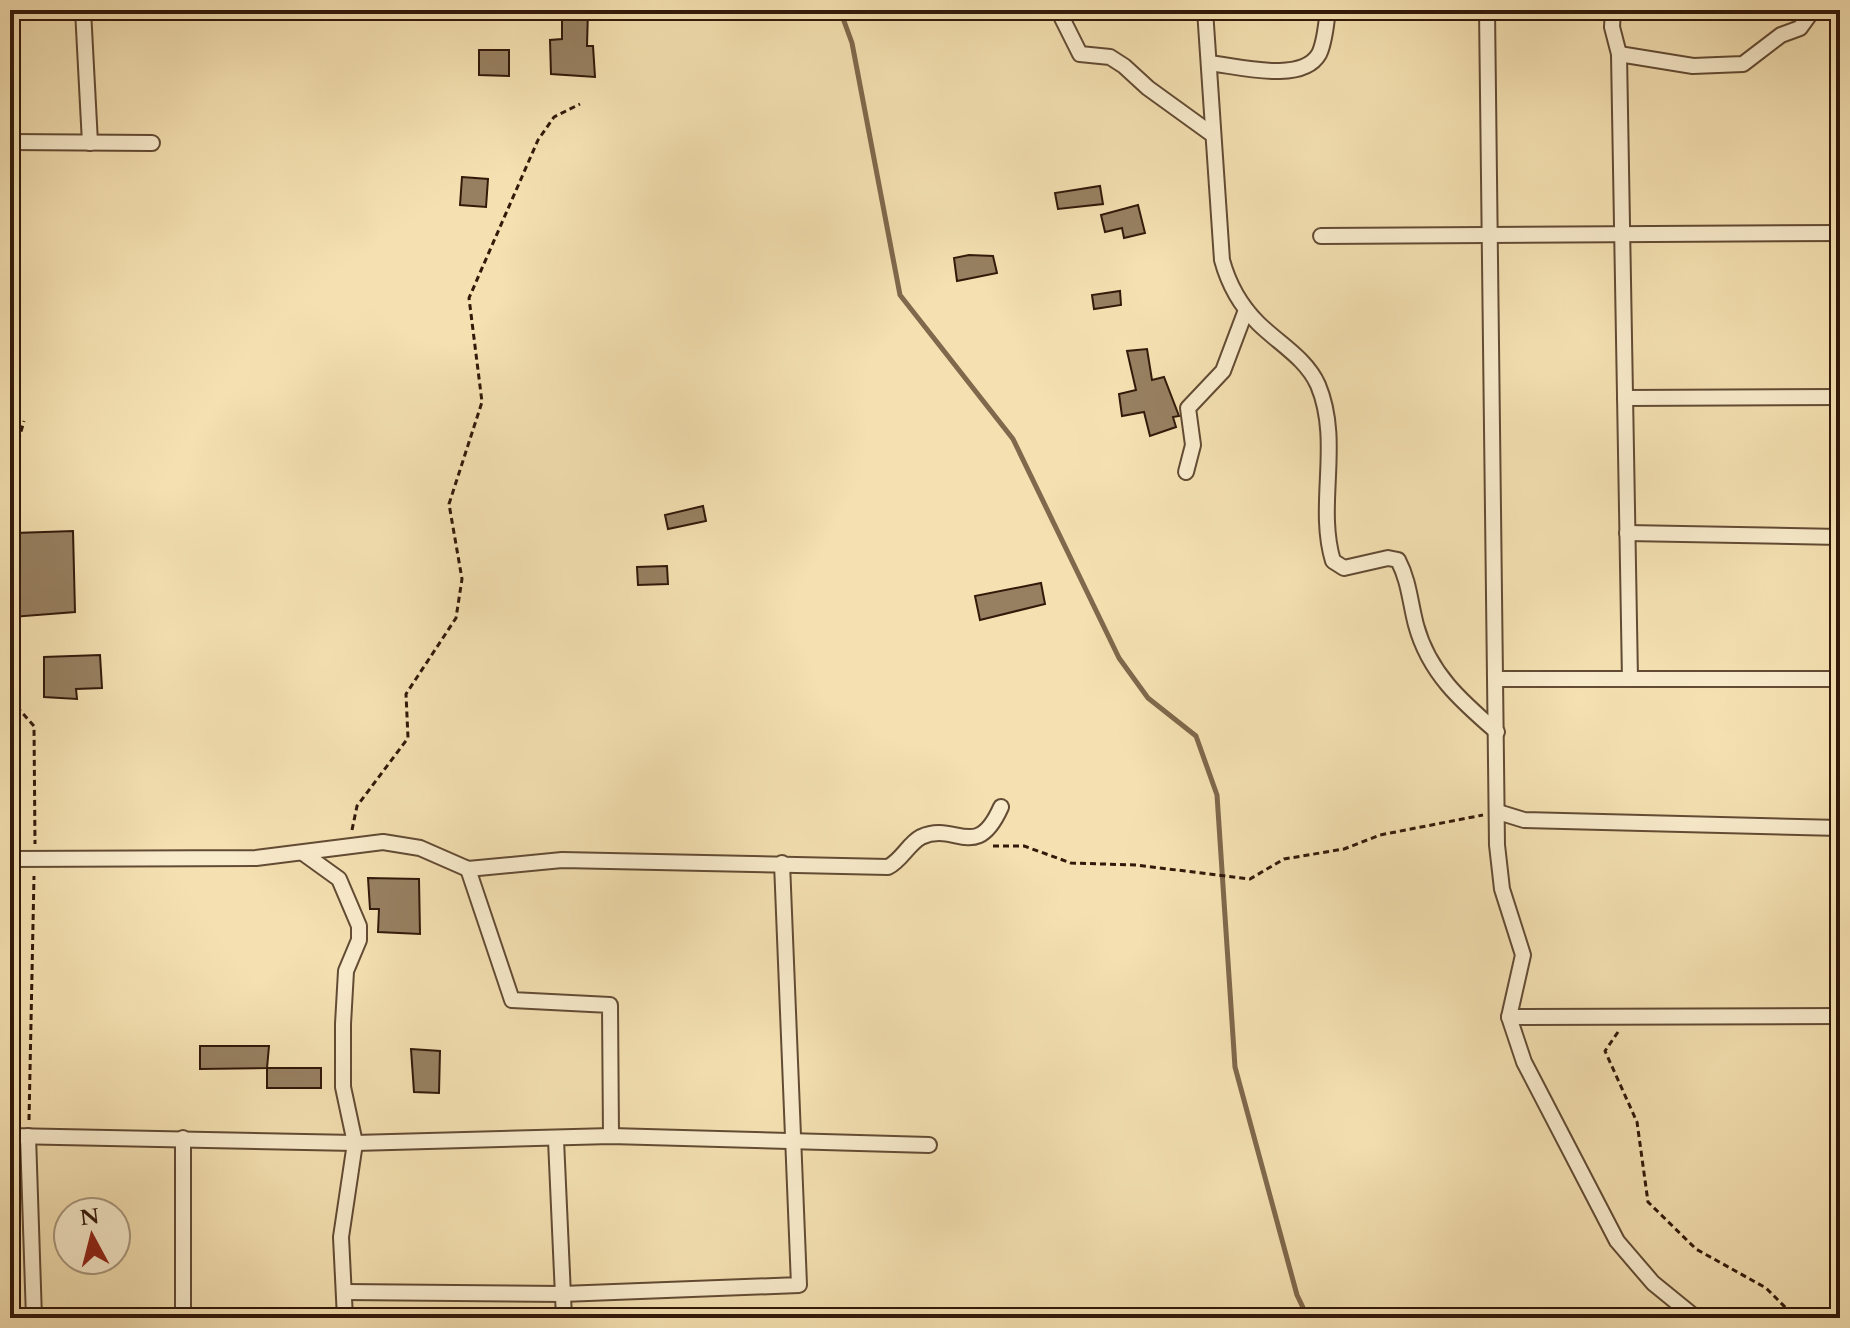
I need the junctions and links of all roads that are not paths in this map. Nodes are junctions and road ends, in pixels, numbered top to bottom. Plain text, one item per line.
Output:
1 (83, 10) edge
2 (1058, 10) edge
3 (1205, 10) edge
4 (1328, 10) edge
5 (1487, 10) edge
6 (1613, 10) edge
7 (1813, 10) edge
8 (1619, 54) junction
9 (1209, 63) junction
10 (1213, 135) junction
11 (10, 142) edge
12 (90, 143) junction
13 (152, 143) dead end
14 (1840, 233) edge
15 (1622, 234) junction
16 (1490, 235) junction
17 (1321, 236) dead end
18 (1246, 310) junction
19 (1840, 397) edge
20 (1625, 398) junction
21 (1186, 472) dead end
22 (1627, 533) junction
23 (1840, 537) edge
24 (1496, 679) junction
25 (1630, 679) junction
26 (1840, 679) edge
27 (1497, 732) junction
28 (1001, 807) dead end
29 (1498, 812) junction
30 (1840, 828) edge
31 (303, 853) junction
32 (10, 859) edge
33 (782, 863) junction
34 (468, 869) junction
35 (1840, 1016) edge
36 (1509, 1017) junction
37 (10, 1136) edge
38 (28, 1136) junction
39 (611, 1136) junction
40 (183, 1138) junction
41 (556, 1140) junction
42 (355, 1143) junction
43 (796, 1143) junction
44 (929, 1145) dead end
45 (344, 1292) junction
46 (562, 1294) junction
47 (34, 1318) edge
48 (183, 1318) edge
49 (345, 1318) edge
50 (564, 1318) edge
51 (1696, 1318) edge

1 - 12 street
2 - 10 street
3 - 9 street
4 - 9 street
5 - 16 street
6 - 8 street
7 - 8 street
8 - 15 street
9 - 10 street
10 - 18 street
11 - 12 street
12 - 13 street
14 - 15 street
15 - 16 street
15 - 20 street
16 - 17 street
16 - 24 street
18 - 21 street
18 - 27 street
19 - 20 street
20 - 22 street
22 - 23 street
22 - 25 street
24 - 25 street
24 - 27 street
25 - 26 street
27 - 29 street
28 - 33 street
29 - 30 street
29 - 36 street
31 - 32 street
31 - 34 street
31 - 42 street
33 - 34 street
33 - 43 street
34 - 39 street
35 - 36 street
36 - 51 street
37 - 38 street
38 - 40 street
38 - 47 street
39 - 41 street
39 - 43 street
40 - 42 street
40 - 48 street
41 - 42 street
41 - 46 street
42 - 45 street
43 - 44 street
43 - 46 street
45 - 46 street
45 - 49 street
46 - 50 street

